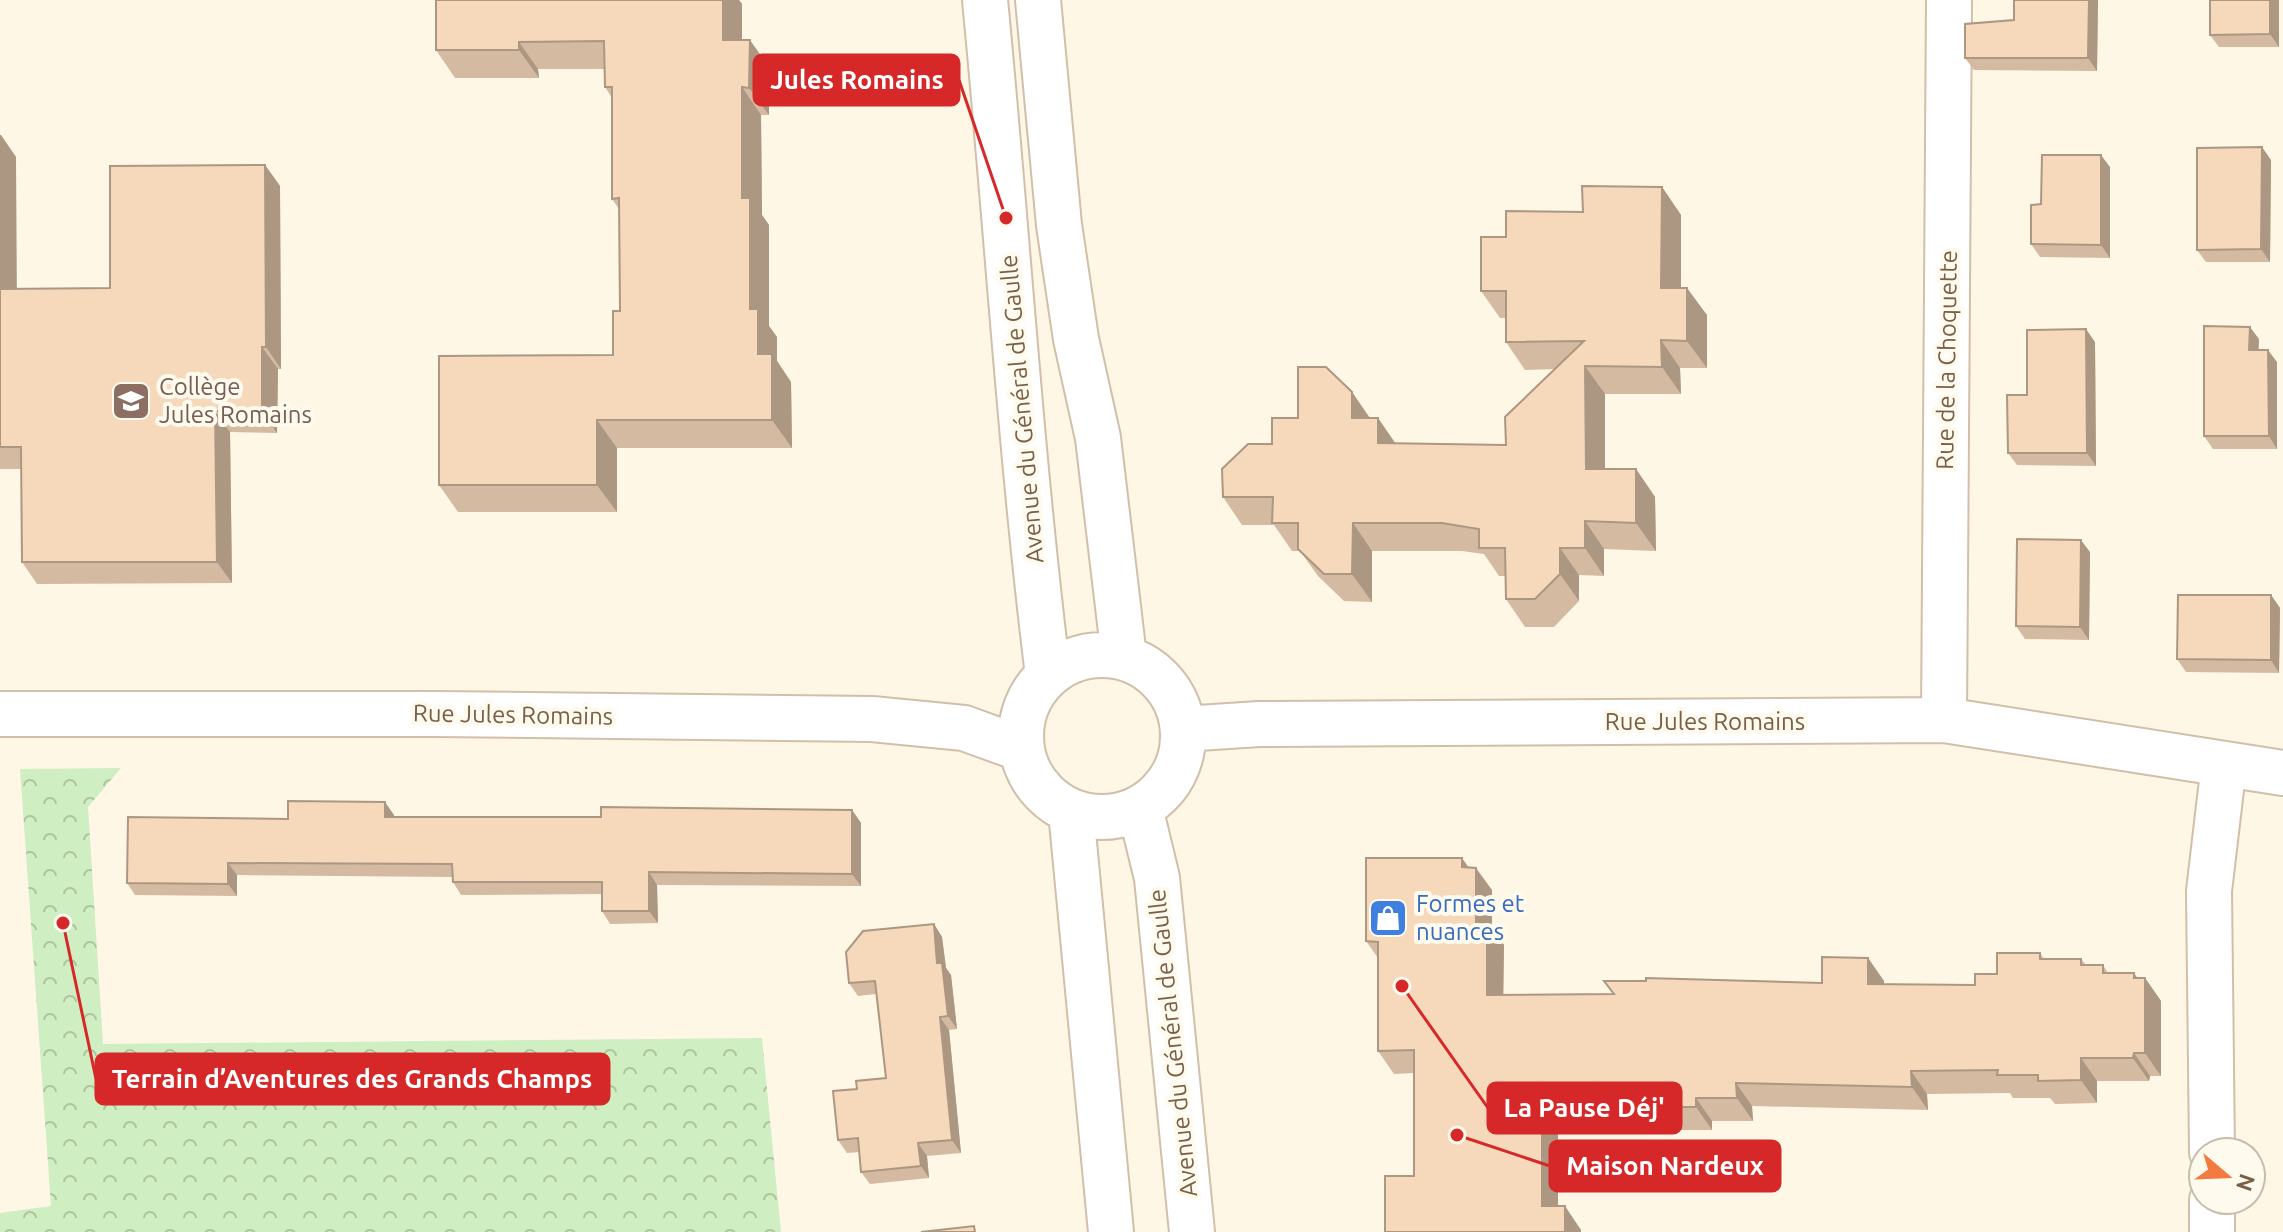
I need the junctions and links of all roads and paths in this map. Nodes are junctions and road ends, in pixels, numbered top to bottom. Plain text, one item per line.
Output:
1 (985, 0) edge
2 (1038, 0) edge
3 (1949, 0) edge
4 (1124, 657) junction
5 (1048, 675) junction
6 (0, 714) edge
7 (1944, 720) junction
8 (1183, 729) junction
9 (1022, 749) junction
10 (2224, 764) junction
11 (2283, 773) edge
12 (1140, 808) junction
13 (1071, 811) junction
14 (2212, 1136) edge
15 (1111, 1232) edge
16 (1192, 1232) edge

1 - 5 street, Avenue du Général de Gaulle
2 - 4 street
3 - 7 street, Rue de la Choquette
4 - 5 street
4 - 8 street
5 - 9 street
6 - 9 street, Rue Jules Romains
7 - 8 street, Rue Jules Romains
7 - 10 street, Rue Jules Romains
8 - 12 street
9 - 13 street
10 - 11 street, Rue Jules Romains
10 - 14 street
12 - 13 street
12 - 16 street, Avenue du Général de Gaulle
13 - 15 street

